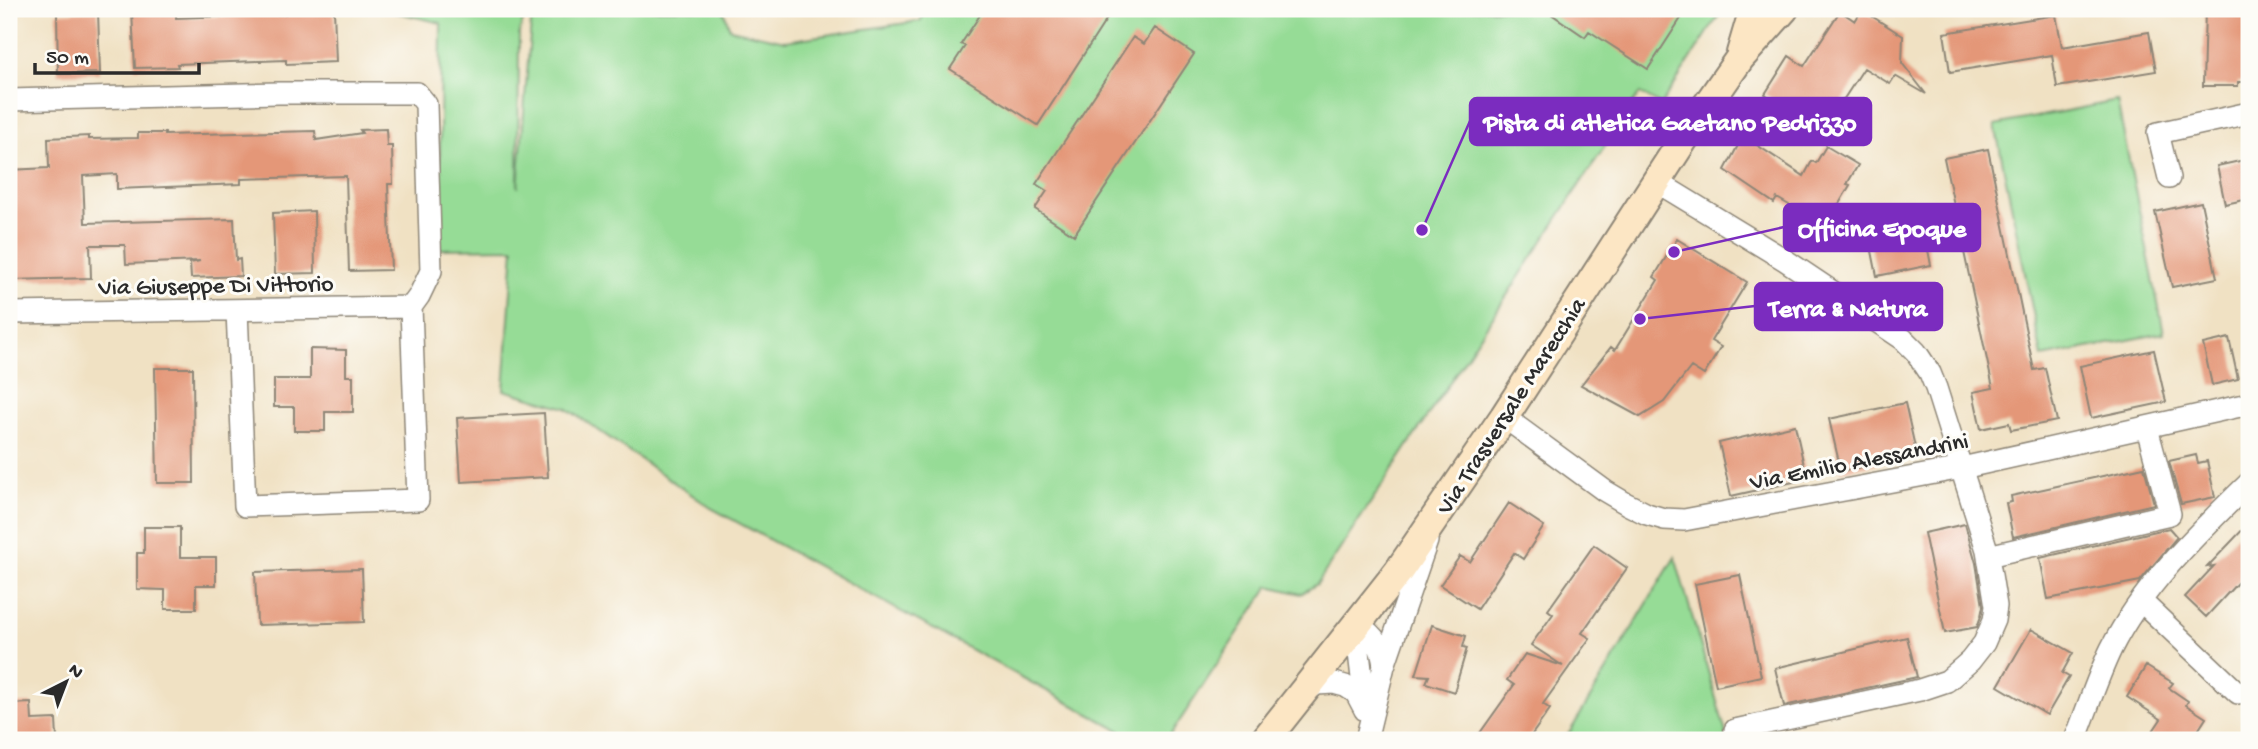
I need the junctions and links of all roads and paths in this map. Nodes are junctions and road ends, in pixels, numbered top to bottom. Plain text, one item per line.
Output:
1 (1754, 9) edge
2 (1784, 9) edge
3 (1740, 58) junction
4 (9, 100) edge
5 (2249, 113) edge
6 (2169, 178) dead end
7 (1657, 182) junction
8 (415, 301) junction
9 (237, 310) junction
10 (9, 313) edge
11 (2249, 404) edge
12 (1504, 417) junction
13 (2147, 428) junction
14 (1962, 468) junction
15 (2245, 496) edge
16 (1433, 521) junction
17 (1988, 556) junction
18 (2141, 601) junction
19 (1358, 625) junction
20 (1384, 666) junction
21 (1303, 693) junction
22 (2238, 693) dead end
23 (1365, 710) junction
24 (1735, 730) dead end
25 (1368, 737) edge
26 (1265, 740) edge
27 (2075, 740) edge

1 - 3 street, Via Trasversale Marecchia
2 - 3 street, Via Trasversale Marecchia
3 - 7 street, Via Trasversale Marecchia
4 - 8 street
5 - 6 street
7 - 12 street, Via Trasversale Marecchia
7 - 14 street
8 - 9 street, Via Giuseppe Di Vittorio
8 - 9 street
9 - 10 street, Via Giuseppe Di Vittorio
11 - 13 street, Via Emilio Alessandrini
12 - 14 street, Via Emilio Alessandrini
12 - 16 street, Via Trasversale Marecchia
13 - 14 street, Via Emilio Alessandrini
13 - 17 street
14 - 17 street
15 - 18 street
16 - 19 street, Via Trasversale Marecchia
16 - 20 street
17 - 24 street
18 - 22 street
18 - 27 street
19 - 20 street
19 - 21 street, Via Trasversale Marecchia
19 - 23 street
20 - 25 street
21 - 23 street
21 - 26 street, Via Trasversale Marecchia
23 - 25 street

